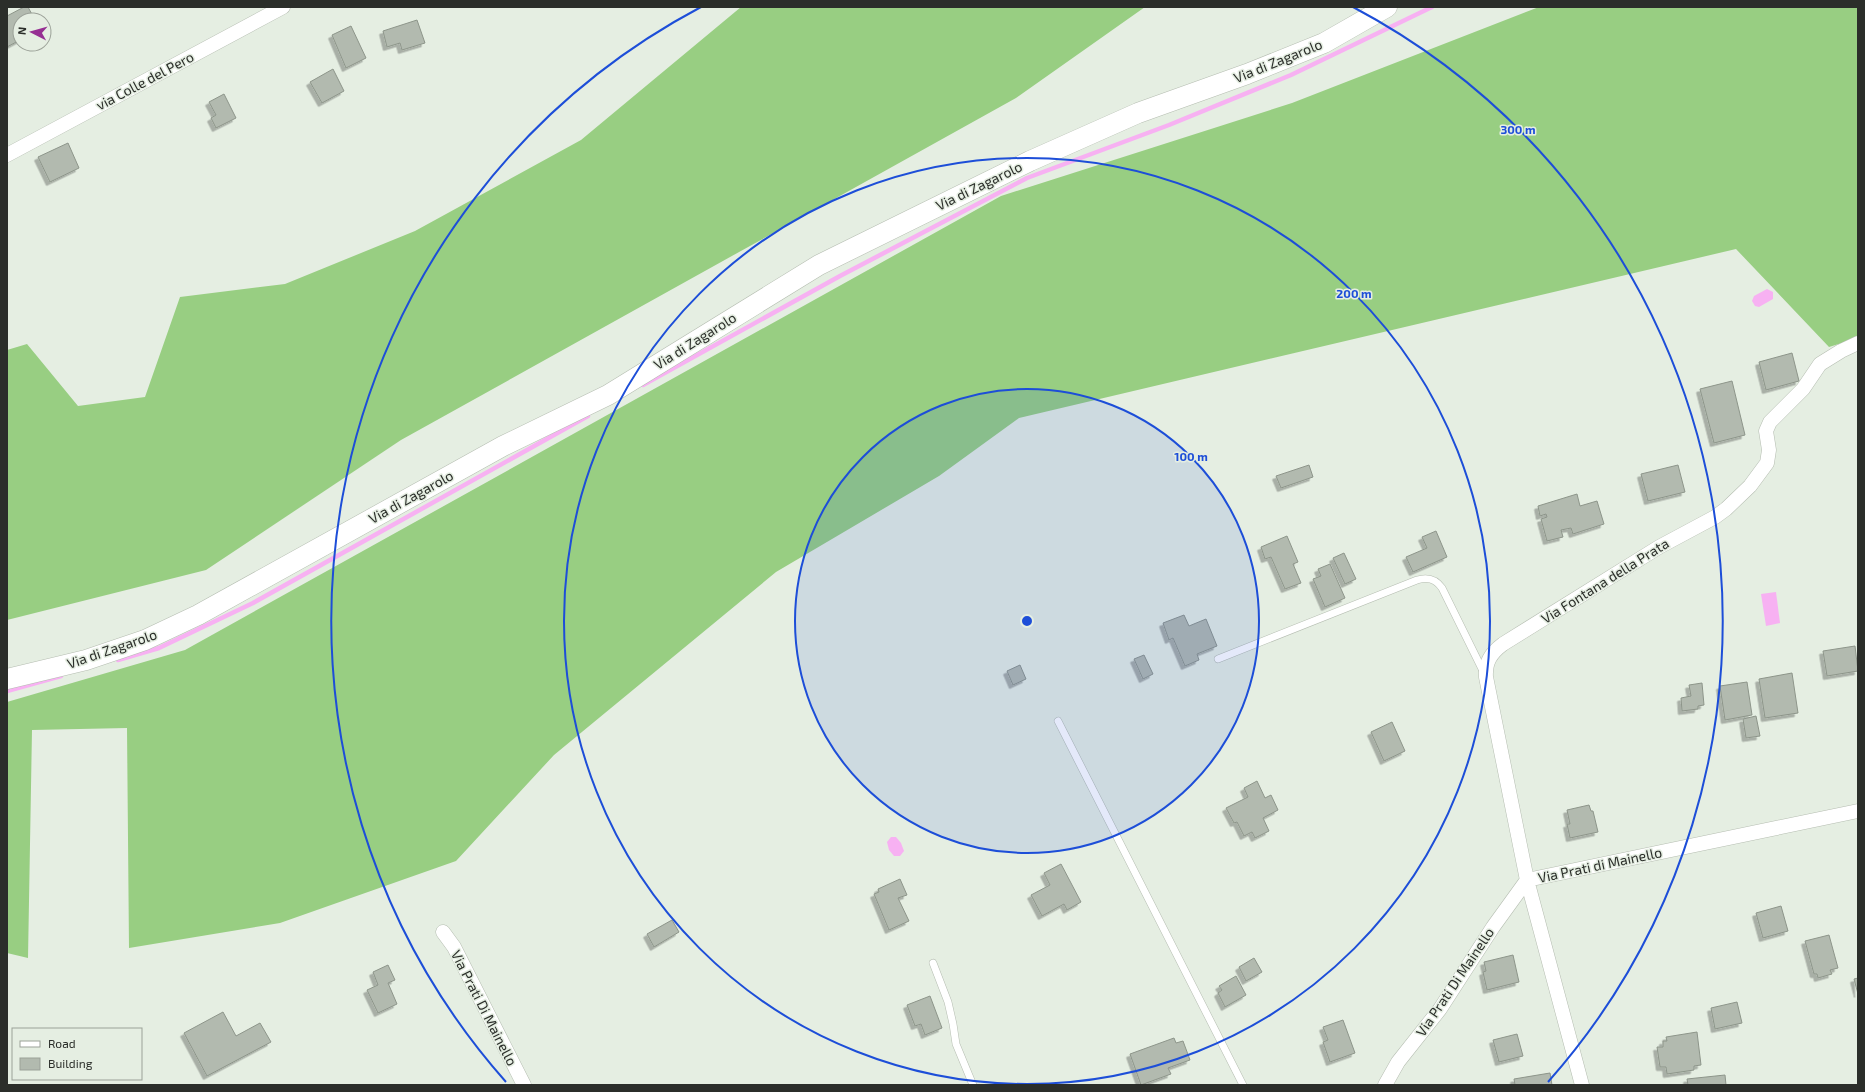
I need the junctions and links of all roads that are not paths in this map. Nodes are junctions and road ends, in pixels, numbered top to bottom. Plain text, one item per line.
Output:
1 (283, 7) edge
2 (1386, 7) edge
3 (7, 155) edge
4 (1858, 343) edge
5 (1218, 659) dead end
6 (1486, 677) junction
7 (7, 679) edge
8 (1058, 721) dead end
9 (1858, 811) edge
10 (1527, 880) junction
11 (443, 932) dead end
12 (933, 963) dead end
13 (524, 1085) edge
14 (973, 1085) edge
15 (1243, 1085) edge
16 (1384, 1085) edge
17 (1582, 1085) edge

1 - 3 street, via Colle del Pero
2 - 7 main road, Via di Zagarolo
4 - 6 street, Via Fontana della Prata
5 - 6 lane
6 - 10 street, Via Fontana della Prata
8 - 15 lane
9 - 10 street, Via Prati di Mainello
10 - 16 street, Via Prati Di Mainello
10 - 17 street, Via Prati di Mainello
11 - 13 street, Via Prati Di Mainello
12 - 14 lane

